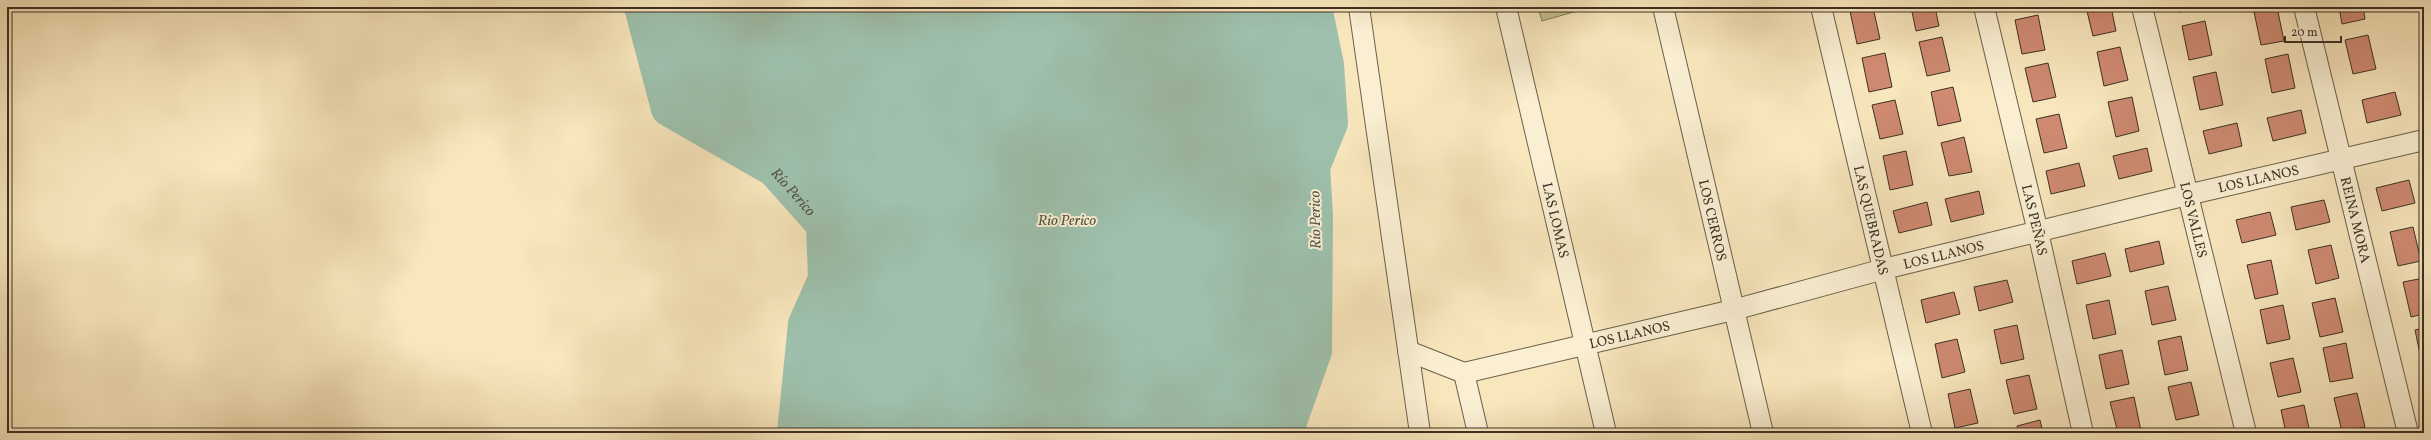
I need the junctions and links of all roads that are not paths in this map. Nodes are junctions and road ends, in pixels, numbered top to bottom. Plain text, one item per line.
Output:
1 (1360, 7) edge
2 (1506, 7) edge
3 (1663, 7) edge
4 (1821, 7) edge
5 (1984, 7) edge
6 (2142, 7) edge
7 (2304, 7) edge
8 (2424, 140) edge
9 (2342, 159) junction
10 (2187, 195) junction
11 (2038, 232) junction
12 (1884, 269) junction
13 (1733, 310) junction
14 (1585, 345) junction
15 (1408, 352) junction
16 (1464, 373) junction
17 (1420, 433) edge
18 (1478, 433) edge
19 (1606, 433) edge
20 (1763, 433) edge
21 (1922, 433) edge
22 (2083, 433) edge
23 (2246, 433) edge
24 (2408, 433) edge

1 - 15 street
2 - 14 street, LAS LOMAS
3 - 13 street, LOS CERROS
4 - 12 street, LAS QUEBRADAS
5 - 11 street, LAS PEÑAS
6 - 10 street, LOS VALLES
7 - 9 street, REINA MORA
8 - 9 street, LOS LLANOS
9 - 10 street, LOS LLANOS
9 - 24 street, REINA MORA
10 - 11 street, LOS LLANOS
10 - 23 street, LOS VALLES
11 - 12 street, LOS LLANOS
11 - 22 street, LAS PEÑAS
12 - 13 street, LOS LLANOS
12 - 21 street, LAS QUEBRADAS
13 - 14 street, LOS LLANOS
13 - 20 street, LOS CERROS
14 - 16 street, LOS LLANOS
14 - 19 street, LAS LOMAS
15 - 16 street
15 - 17 street
16 - 18 street

